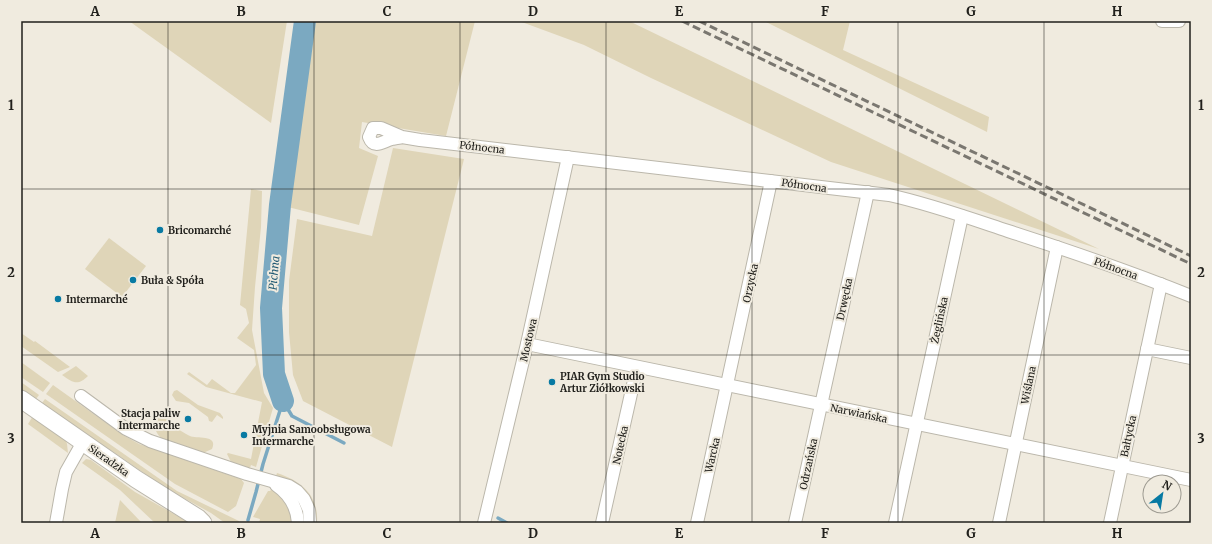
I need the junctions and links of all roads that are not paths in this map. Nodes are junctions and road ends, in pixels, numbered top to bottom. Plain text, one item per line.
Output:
1 (1162, 21) edge
2 (1180, 21) edge
3 (402, 137) dead end
4 (568, 157) junction
5 (771, 180) junction
6 (868, 192) junction
7 (962, 216) junction
8 (1057, 247) junction
9 (1161, 284) junction
10 (1191, 296) edge
11 (527, 344) junction
12 (1147, 349) junction
13 (1191, 358) edge
14 (637, 367) junction
15 (727, 386) junction
16 (81, 396) dead end
17 (21, 399) edge
18 (821, 405) junction
19 (917, 424) junction
20 (83, 442) junction
21 (1016, 445) junction
22 (1122, 466) junction
23 (1191, 480) edge
24 (272, 482) junction
25 (200, 521) edge
26 (56, 523) edge
27 (216, 523) edge
28 (298, 523) edge
29 (310, 523) edge
30 (484, 523) edge
31 (602, 523) edge
32 (697, 523) edge
33 (795, 523) edge
34 (895, 523) edge
35 (999, 523) edge
36 (1110, 523) edge

1 - 2 street
3 - 4 street, Północna
4 - 5 street, Północna
4 - 11 street, Mostowa
5 - 6 street, Północna
5 - 15 street, Orzycka
6 - 7 street, Północna
6 - 18 street, Drwęcka
7 - 8 street, Północna
7 - 19 street, Żeglińska
8 - 9 street, Północna
8 - 21 street, Wiślana
9 - 10 street, Północna
9 - 12 street, Bałtycka
11 - 14 street, Narwiańska
11 - 30 street, Mostowa
12 - 13 street
12 - 22 street, Bałtycka
14 - 15 street, Narwiańska
14 - 31 street, Notecka
15 - 18 street, Narwiańska
15 - 32 street, Warcka
16 - 24 street
17 - 20 main road, Sieradzka
18 - 19 street, Narwiańska
18 - 33 street, Odrzańska
19 - 21 street, Narwiańska
19 - 34 street, Żeglińska
20 - 25 main road, Sieradzka
20 - 26 street
21 - 22 street, Narwiańska
21 - 35 street, Wiślana
22 - 23 street, Narwiańska
22 - 36 street, Bałtycka
24 - 28 street
24 - 29 street
25 - 27 main road, Sieradzka

